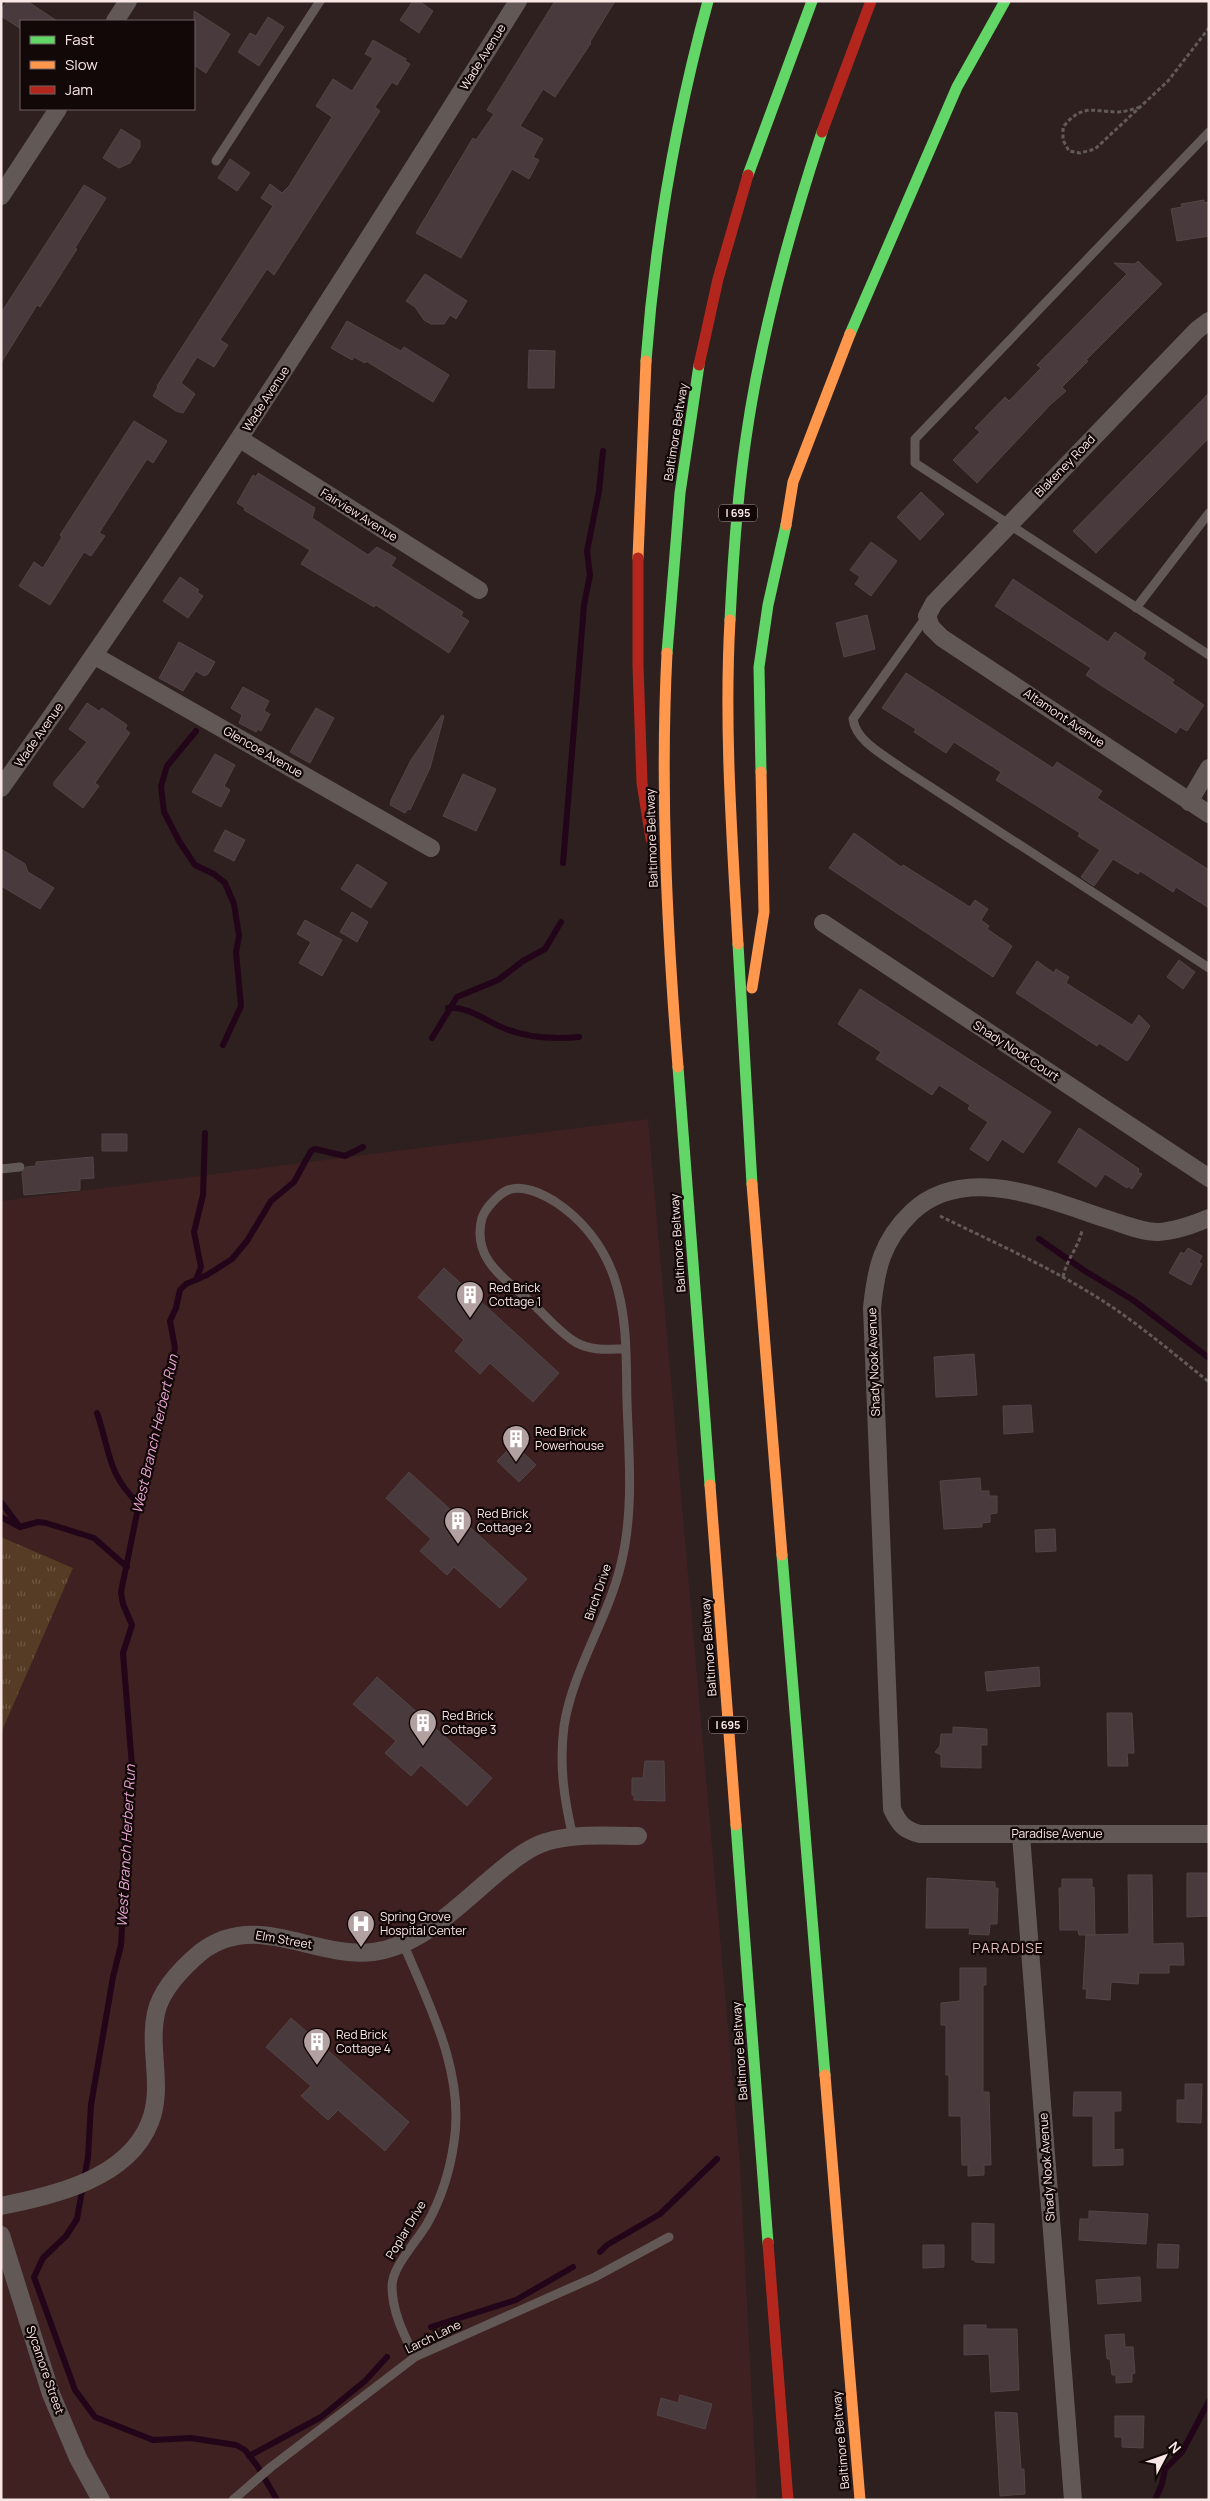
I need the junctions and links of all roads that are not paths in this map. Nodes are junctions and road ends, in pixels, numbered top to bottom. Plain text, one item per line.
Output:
1 (128, 1) edge
2 (320, 1) edge
3 (518, 1) edge
4 (708, 1) edge
5 (812, 1) edge
6 (871, 1) edge
7 (1005, 1) edge
8 (115, 20) edge
9 (57, 110) edge
10 (1209, 132) edge
11 (216, 161) dead end
12 (1, 196) edge
13 (1209, 321) edge
14 (240, 439) junction
15 (1209, 513) edge
16 (1008, 525) junction
17 (479, 590) dead end
18 (1136, 608) junction
19 (927, 616) junction
20 (1209, 655) edge
21 (95, 656) junction
22 (1209, 768) edge
23 (1, 788) edge
24 (1189, 802) junction
25 (1209, 814) edge
26 (431, 848) dead end
27 (823, 923) dead end
28 (669, 950) junction
29 (1209, 968) edge
30 (743, 1043) junction
31 (20, 1167) dead end
32 (1, 1169) edge
33 (1209, 1178) edge
34 (1209, 1218) edge
35 (625, 1349) junction
36 (905, 1830) joint
37 (1209, 1834) edge
38 (1021, 1835) junction
39 (638, 1836) dead end
40 (573, 1837) junction
41 (402, 1943) junction
42 (1, 2206) edge
43 (1, 2235) edge
44 (669, 2237) dead end
45 (414, 2357) junction
46 (95, 2498) edge
47 (232, 2500) edge
48 (788, 2500) edge
49 (860, 2500) edge
50 (1073, 2500) edge

1 - 8 street
2 - 11 lane
3 - 14 street, Wade Avenue
4 - 28 highway
5 - 28 highway, Baltimore Beltway / I 695
6 - 30 highway, Baltimore Beltway / I 695
7 - 30 highway
9 - 12 street
10 - 16 lane
13 - 16 street, Blakeney Road
14 - 17 street, Fairview Avenue
14 - 21 street, Wade Avenue
15 - 18 lane
16 - 18 lane
16 - 19 street, Blakeney Road
18 - 20 lane
19 - 24 street, Altamont Avenue
19 - 29 lane
21 - 23 street, Wade Avenue
21 - 26 street, Glencoe Avenue
22 - 24 street
24 - 25 street, Altamont Avenue
27 - 33 street, Shady Nook Court
28 - 48 highway, Baltimore Beltway / I 695
30 - 49 highway, Baltimore Beltway / I 695
31 - 32 lane
34 - 36 street, Shady Nook Avenue
35 - 35 lane, Birch Drive
35 - 40 lane, Birch Drive
36 - 38 street, Paradise Avenue
37 - 38 street, Paradise Avenue
38 - 50 street, Shady Nook Avenue
39 - 40 street, Elm Street
40 - 41 street, Elm Street
41 - 42 street, Elm Street
41 - 45 lane, Poplar Drive
43 - 46 street, Sycamore Street
44 - 45 lane, Larch Lane
45 - 47 lane, Larch Lane

